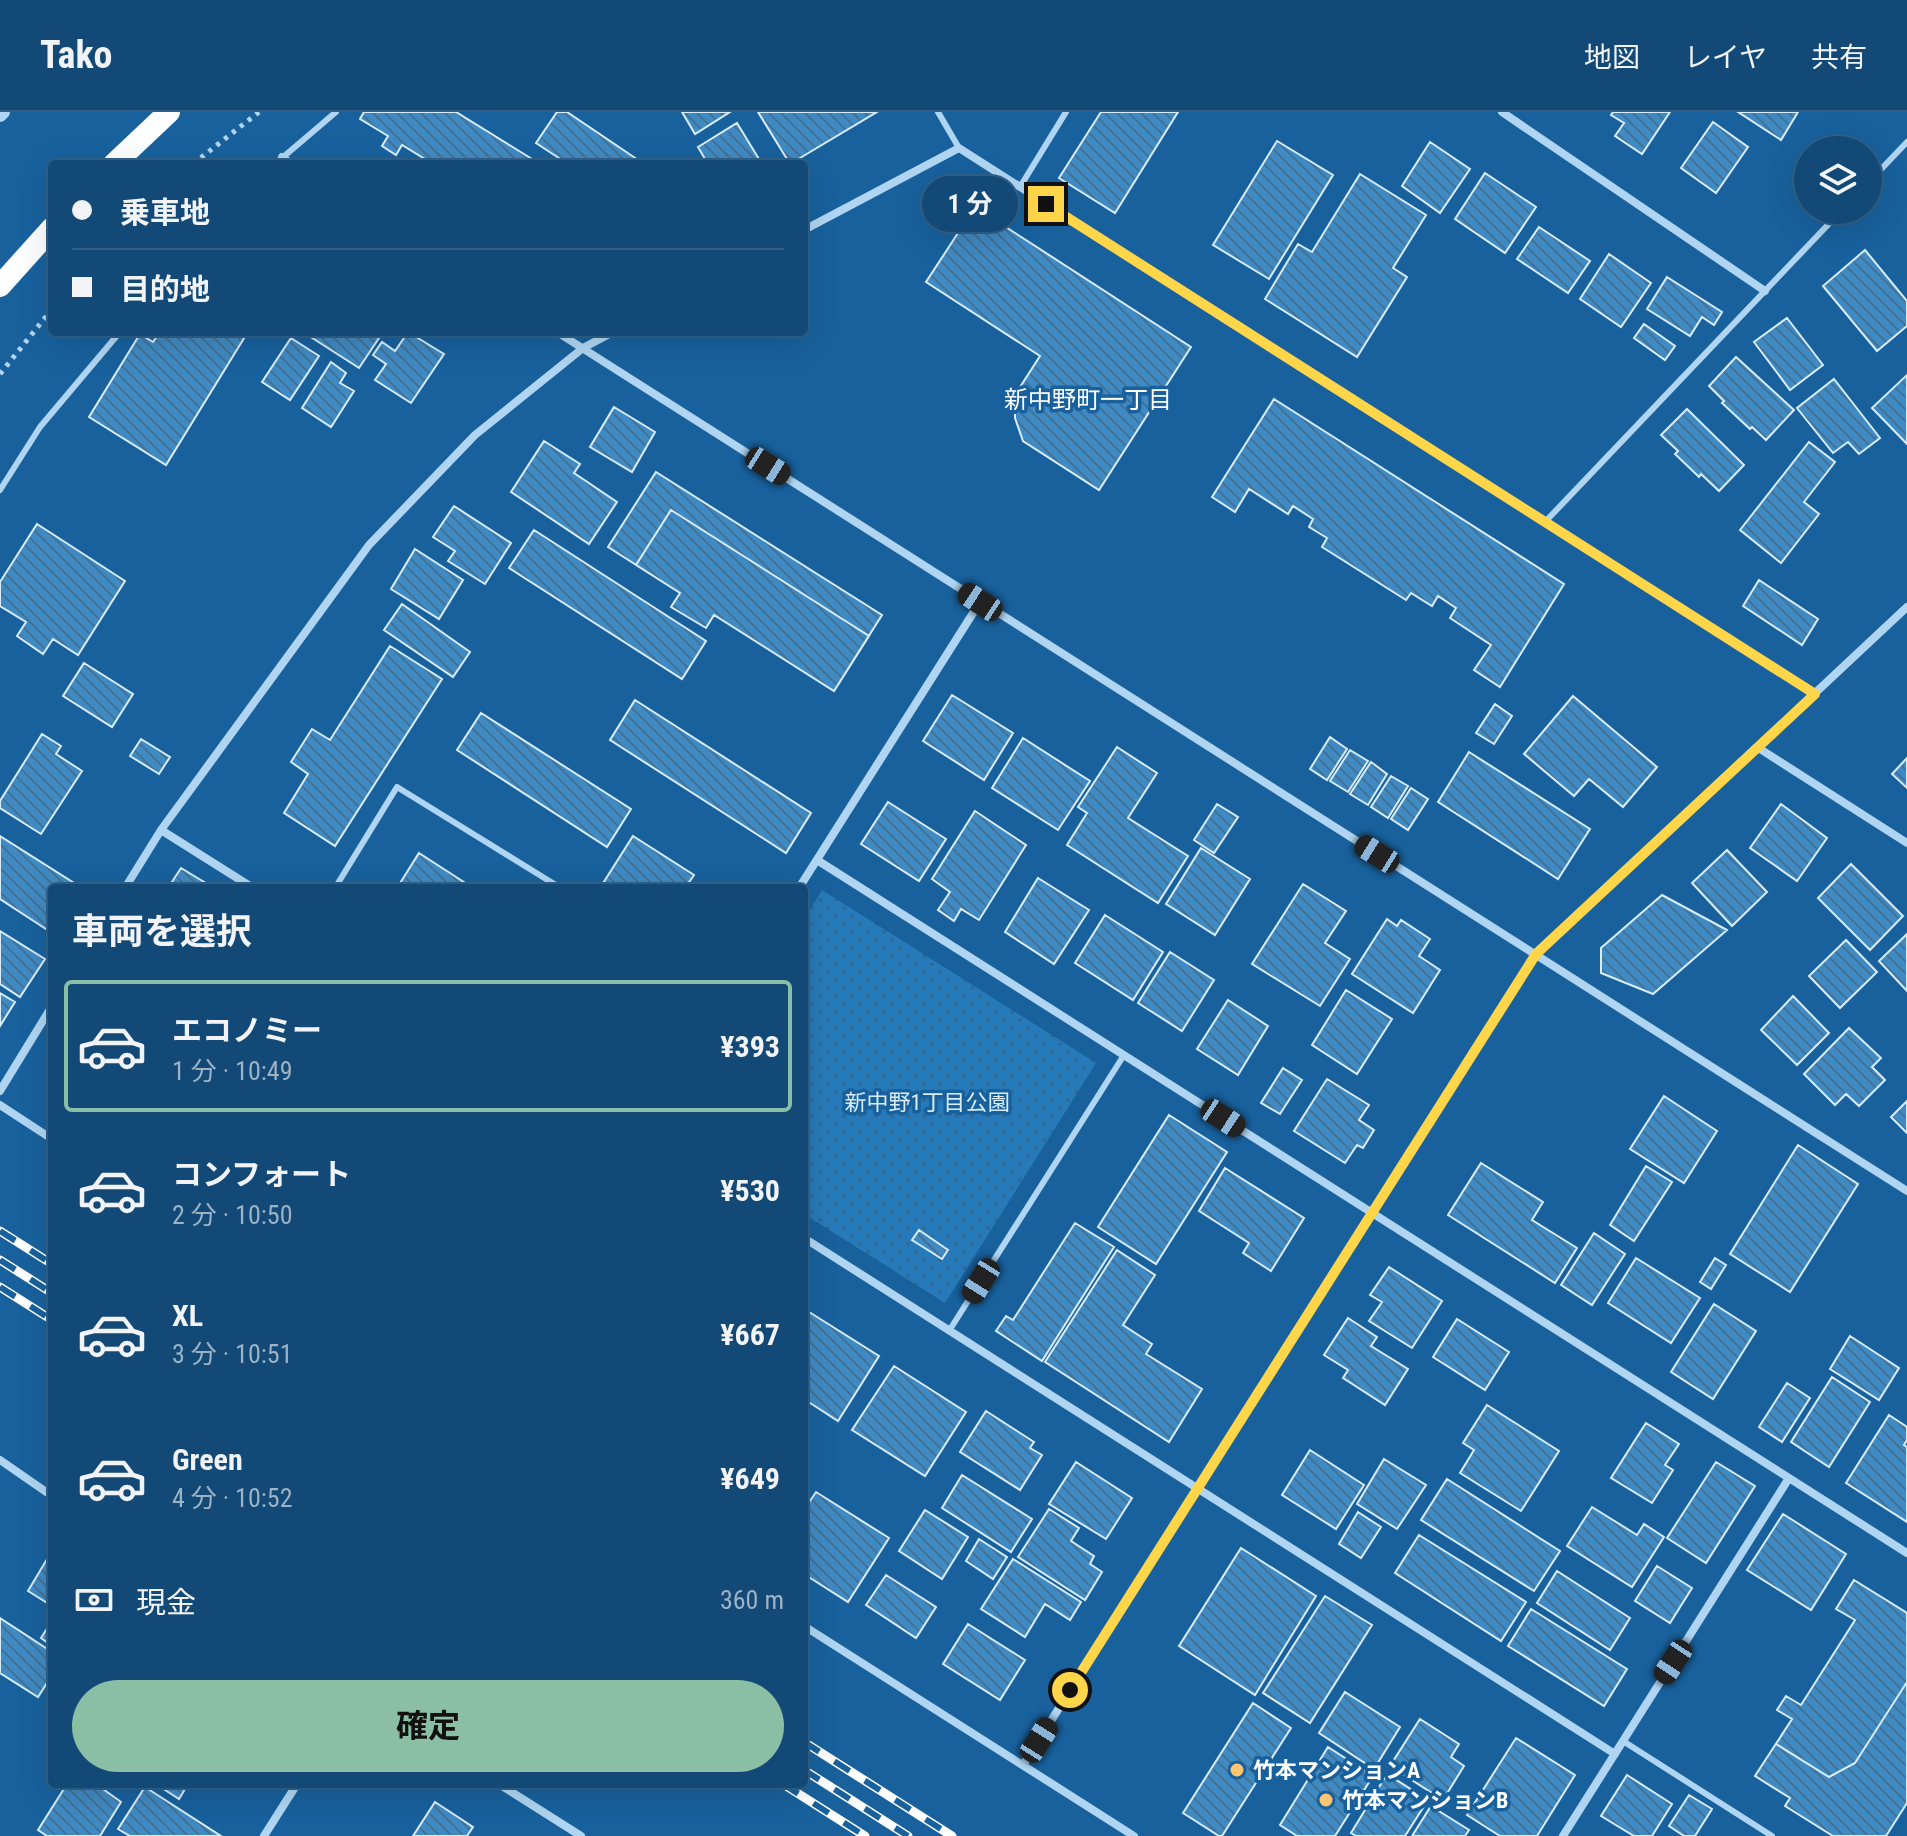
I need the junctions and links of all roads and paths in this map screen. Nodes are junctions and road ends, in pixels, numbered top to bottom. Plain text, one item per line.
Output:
1 (169, 112) edge
2 (259, 112) edge
3 (336, 112) edge
4 (938, 112) edge
5 (1066, 112) edge
6 (1502, 112) edge
7 (1907, 142) edge
8 (959, 148) junction
9 (118, 160) edge
10 (198, 160) edge
11 (280, 160) edge
12 (1882, 168) edge
13 (1020, 187) junction
14 (1829, 224) edge
15 (808, 228) edge
16 (48, 232) edge
17 (0, 286) edge
18 (1765, 291) junction
19 (48, 314) edge
20 (117, 336) edge
21 (564, 336) edge
22 (606, 336) edge
23 (583, 348) junction
24 (0, 374) edge
25 (0, 490) edge
26 (1545, 522) junction
27 (980, 602) junction
28 (1907, 607) edge
29 (1815, 694) junction
30 (1757, 747) junction
31 (161, 830) junction
32 (1907, 843) edge
33 (817, 860) junction
34 (127, 884) edge
35 (247, 884) edge
36 (337, 884) edge
37 (554, 884) edge
38 (802, 884) edge
39 (1536, 954) junction
40 (48, 1013) edge
41 (1124, 1055) junction
42 (0, 1091) edge
43 (0, 1105) edge
44 (48, 1136) edge
45 (1907, 1191) edge
46 (1372, 1213) junction
47 (808, 1241) edge
48 (949, 1331) junction
49 (0, 1460) edge
50 (1789, 1478) junction
51 (1198, 1488) junction
52 (48, 1493) edge
53 (1907, 1553) edge
54 (808, 1629) edge
55 (1623, 1741) junction
56 (1615, 1754) junction
57 (1023, 1765) junction
58 (294, 1788) edge
59 (505, 1788) edge
60 (264, 1836) edge
61 (581, 1836) edge
62 (1134, 1836) edge
63 (1563, 1836) edge
64 (1772, 1836) edge

1 - 9 highway
2 - 10 path
3 - 11 lane
4 - 8 lane
5 - 13 lane
6 - 18 street
7 - 12 lane
8 - 13 street
8 - 15 street
13 - 26 street
14 - 18 lane
16 - 17 highway
18 - 26 lane
19 - 24 path
20 - 25 lane
21 - 23 street
22 - 23 street
23 - 27 street
23 - 31 street
26 - 29 street
27 - 33 street
27 - 39 street
28 - 29 street
29 - 30 street
30 - 32 street
30 - 39 street
31 - 34 street
31 - 35 street
33 - 38 street
33 - 41 street
36 - 37 lane
39 - 45 street
39 - 46 street
40 - 42 street
41 - 46 street
41 - 48 lane
43 - 44 street
46 - 50 street
46 - 51 street
47 - 48 street
48 - 51 street
49 - 52 street
50 - 53 street
50 - 55 street
51 - 56 street
51 - 57 street
54 - 57 street
55 - 56 street
55 - 64 lane
56 - 63 street
57 - 62 street
58 - 60 street
59 - 61 street

